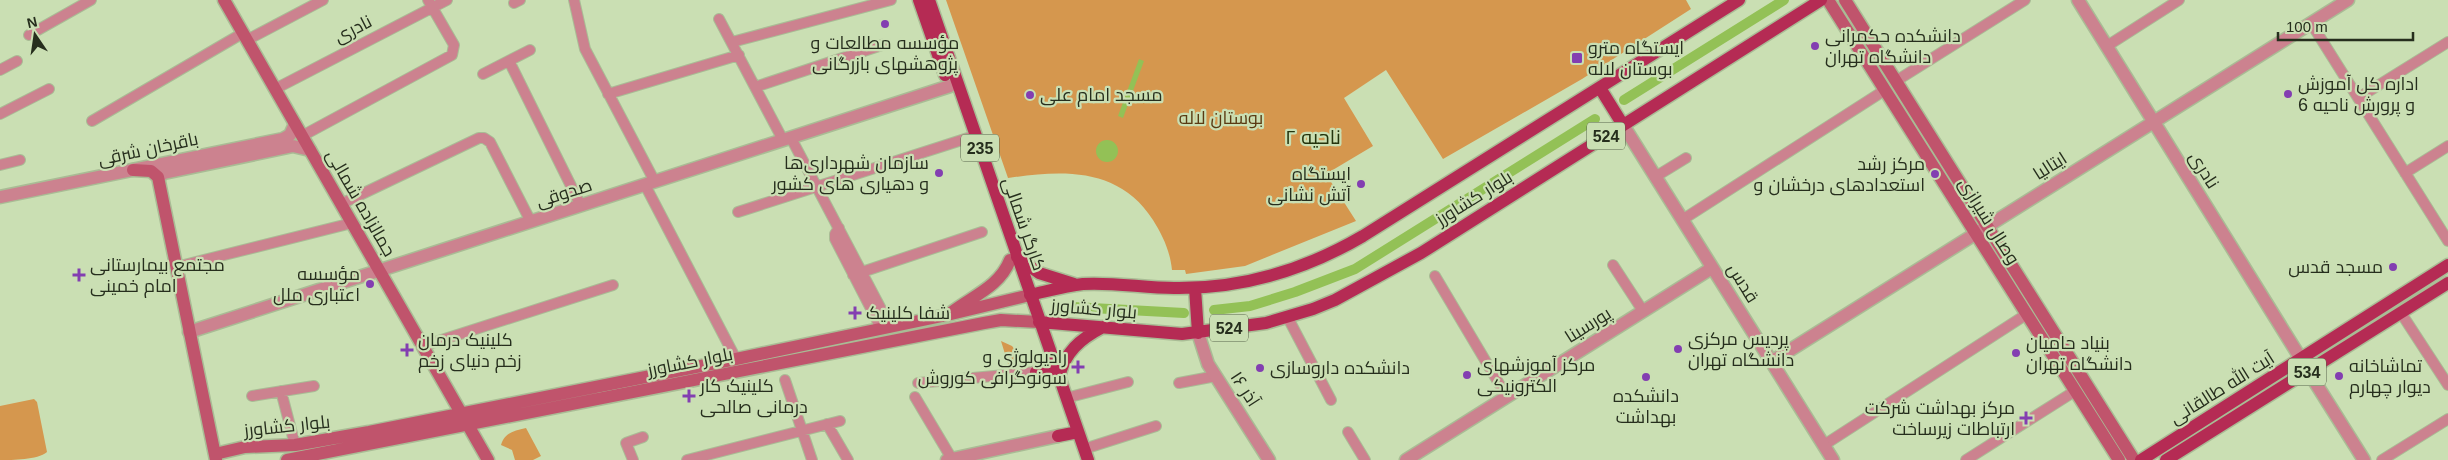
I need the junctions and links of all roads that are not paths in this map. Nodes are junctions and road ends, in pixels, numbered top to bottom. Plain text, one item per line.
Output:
1 (91, 0) edge
2 (224, 0) edge
3 (324, 0) edge
4 (447, 0) edge
5 (574, 0) edge
6 (891, 0) edge
7 (919, 0) edge
8 (929, 0) edge
9 (1739, 0) edge
10 (1821, 0) edge
11 (1828, 0) edge
12 (1845, 0) edge
13 (2025, 0) edge
14 (2078, 0) edge
15 (2178, 0) edge
16 (2348, 0) edge
17 (430, 4) edge
18 (719, 19) dead end
19 (2311, 23) junction
20 (29, 35) dead end
21 (245, 36) junction
22 (732, 42) junction
23 (2448, 42) edge
24 (885, 44) dead end
25 (2107, 46) junction
26 (530, 50) dead end
27 (738, 55) junction
28 (17, 61) dead end
29 (509, 61) junction
30 (0, 70) edge
31 (483, 74) dead end
32 (1896, 81) junction
33 (954, 85) junction
34 (755, 87) junction
35 (1600, 88) junction
36 (49, 89) dead end
37 (275, 89) junction
38 (1886, 90) junction
39 (608, 94) junction
40 (2358, 98) junction
41 (0, 112) edge
42 (92, 120) dead end
43 (2154, 122) junction
44 (295, 124) junction
45 (1623, 125) junction
46 (302, 136) junction
47 (972, 137) junction
48 (787, 139) junction
49 (2448, 146) edge
50 (310, 150) junction
51 (1686, 158) dead end
52 (20, 160) dead end
53 (0, 164) edge
54 (133, 170) junction
55 (2405, 174) junction
56 (158, 177) junction
57 (1655, 177) junction
58 (650, 183) junction
59 (817, 186) junction
60 (0, 198) edge
61 (341, 204) junction
62 (581, 206) junction
63 (738, 212) dead end
64 (1682, 220) junction
65 (531, 222) junction
66 (352, 223) junction
67 (1987, 226) junction
68 (982, 232) dead end
69 (1976, 234) junction
70 (2448, 241) edge
71 (1014, 259) junction
72 (1613, 265) dead end
73 (2448, 266) edge
74 (176, 267) junction
75 (1712, 268) junction
76 (380, 271) junction
77 (857, 273) junction
78 (1435, 276) dead end
79 (2448, 283) edge
80 (613, 285) dead end
81 (1078, 285) junction
82 (1195, 288) junction
83 (1027, 296) junction
84 (2032, 310) junction
85 (1643, 311) junction
86 (2401, 313) junction
87 (947, 315) junction
88 (1288, 318) junction
89 (1039, 322) junction
90 (885, 327) junction
91 (1103, 327) junction
92 (190, 332) junction
93 (1198, 333) junction
94 (423, 346) junction
95 (736, 359) junction
96 (2301, 359) junction
97 (1772, 362) junction
98 (2308, 371) junction
99 (1036, 372) joint
100 (1057, 372) junction
101 (1216, 376) junction
102 (784, 380) dead end
103 (1128, 382) dead end
104 (918, 383) dead end
105 (1179, 383) dead end
106 (2448, 385) edge
107 (314, 386) dead end
108 (2081, 387) junction
109 (281, 391) junction
110 (252, 396) dead end
111 (1507, 397) junction
112 (915, 398) dead end
113 (1066, 398) junction
114 (1331, 400) dead end
115 (465, 418) junction
116 (2448, 419) edge
117 (840, 420) dead end
118 (827, 424) junction
119 (1156, 426) dead end
120 (802, 430) junction
121 (1078, 432) junction
122 (1348, 432) dead end
123 (1058, 436) joint
124 (643, 437) dead end
125 (295, 445) junction
126 (1824, 445) junction
127 (1086, 455) edge
128 (216, 457) edge
129 (957, 459) edge
130 (287, 460) edge
131 (488, 460) edge
132 (633, 460) edge
133 (687, 460) edge
134 (812, 460) edge
135 (848, 460) edge
136 (1269, 460) edge
137 (1365, 460) edge
138 (1406, 460) edge
139 (1833, 460) edge
140 (1966, 460) edge
141 (2119, 460) edge
142 (2134, 460) edge
143 (2141, 460) edge
144 (2166, 460) edge
145 (2364, 460) edge
146 (2382, 460) edge

1 - 20 street
2 - 21 main road, جمالزاده شمالی
3 - 21 street
4 - 17 street, نادری
5 - 39 street
6 - 22 street
7 - 33 main road
8 - 33 main road
9 - 35 main road, بلوار کشاورز / 524
10 - 45 main road, بلوار کشاورز / 524
11 - 38 main road, وصال شیرازی
12 - 32 main road, وصال شیرازی
13 - 32 street
14 - 25 street, نادری
15 - 25 street
16 - 19 street, ایتالیا
17 - 37 street, نادری
17 - 46 street
18 - 22 street
19 - 40 street
19 - 43 street, ایتالیا
21 - 37 main road, جمالزاده شمالی
21 - 42 street
22 - 27 street
23 - 40 street
24 - 34 street
25 - 43 street, نادری
26 - 29 street
27 - 34 street
27 - 39 street
28 - 30 street
29 - 31 street
29 - 62 street
32 - 67 main road, وصال شیرازی
33 - 47 main road, کارگر شمالی
33 - 48 street, صدوقی
34 - 48 street
35 - 45 main road
35 - 82 main road, بلوار کشاورز / 524
36 - 41 street
37 - 44 main road, جمالزاده شمالی
38 - 64 street
38 - 69 main road, وصال شیرازی
39 - 58 street
40 - 55 street
43 - 67 street, ایتالیا
43 - 96 street, نادری
44 - 46 main road, جمالزاده شمالی
44 - 54 street, باقرخان شرقی
45 - 57 street, قدس
45 - 88 main road, بلوار کشاورز / 524
46 - 50 main road, جمالزاده شمالی
47 - 59 street
47 - 71 main road, کارگر شمالی / 235
48 - 58 street, صدوقی
48 - 59 street
49 - 55 street
50 - 56 street
50 - 61 main road, جمالزاده شمالی
51 - 57 street
52 - 53 street
54 - 56 main road
54 - 60 street, باقرخان شرقی
55 - 70 street
56 - 74 main road
57 - 64 street, قدس
58 - 62 street, صدوقی
58 - 95 street
59 - 63 street
59 - 77 street
61 - 65 street
61 - 66 main road, جمالزاده شمالی
62 - 65 street, صدوقی
64 - 75 street, قدس
65 - 76 street, صدوقی
66 - 74 street
66 - 76 main road, جمالزاده شمالی
67 - 69 street, ایتالیا
67 - 84 main road, وصال شیرازی
68 - 77 street
69 - 84 main road, وصال شیرازی
69 - 97 street, ایتالیا
71 - 81 main road
71 - 83 main road, کارگر شمالی / 235
71 - 87 main road
72 - 85 street
73 - 96 main road, آیت الله طالقانی / 534
74 - 92 main road
75 - 85 street, پورسینا
75 - 97 street, قدس
76 - 92 street, صدوقی
76 - 94 main road, جمالزاده شمالی
77 - 90 street
78 - 111 street
79 - 86 main road, آیت الله طالقانی / 534
80 - 94 street
81 - 82 main road, بلوار کشاورز / 524
81 - 83 main road, بلوار کشاورز / 524
82 - 93 main road
83 - 87 main road, بلوار کشاورز / 524
83 - 89 main road, کارگر شمالی / 235
84 - 108 main road, وصال شیرازی
84 - 126 street
85 - 111 street, پورسینا
86 - 98 main road, آیت الله طالقانی / 534
86 - 106 street
87 - 90 main road, بلوار کشاورز / 524
88 - 93 main road, بلوار کشاورز / 524
88 - 114 street
89 - 91 main road, بلوار کشاورز / 524
89 - 100 main road, کارگر شمالی / 235
89 - 115 main road, بلوار کشاورز / 524
90 - 95 main road, بلوار کشاورز / 524
91 - 93 main road, بلوار کشاورز / 524
91 - 100 main road
92 - 128 main road
93 - 101 street, ۱۶ آذر
94 - 115 main road, جمالزاده شمالی
95 - 115 main road, بلوار کشاورز / 524
96 - 98 main road
96 - 143 main road, آیت الله طالقانی / 534
97 - 126 street, قدس
98 - 144 main road, آیت الله طالقانی / 534
98 - 145 street
99 - 100 main road
99 - 104 street
100 - 113 main road, کارگر شمالی / 235
101 - 105 street
101 - 136 street, ۱۶ آذر
102 - 120 street
103 - 113 street
107 - 109 street
108 - 140 street
108 - 141 main road, وصال شیرازی
108 - 142 main road, وصال شیرازی
109 - 110 street
109 - 125 street
111 - 138 street, پورسینا
112 - 129 street
113 - 121 main road, کارگر شمالی / 235
115 - 125 main road, بلوار کشاورز / 524
115 - 130 main road, بلوار کشاورز / 524
115 - 131 main road, جمالزاده شمالی
116 - 146 street
117 - 118 street
118 - 120 street
118 - 135 street
119 - 127 street
120 - 133 street
120 - 134 street
121 - 123 main road
121 - 127 main road, کارگر شمالی / 235
122 - 137 street
123 - 129 street
124 - 132 street
125 - 128 main road, بلوار کشاورز / 524
126 - 139 street, قدس

